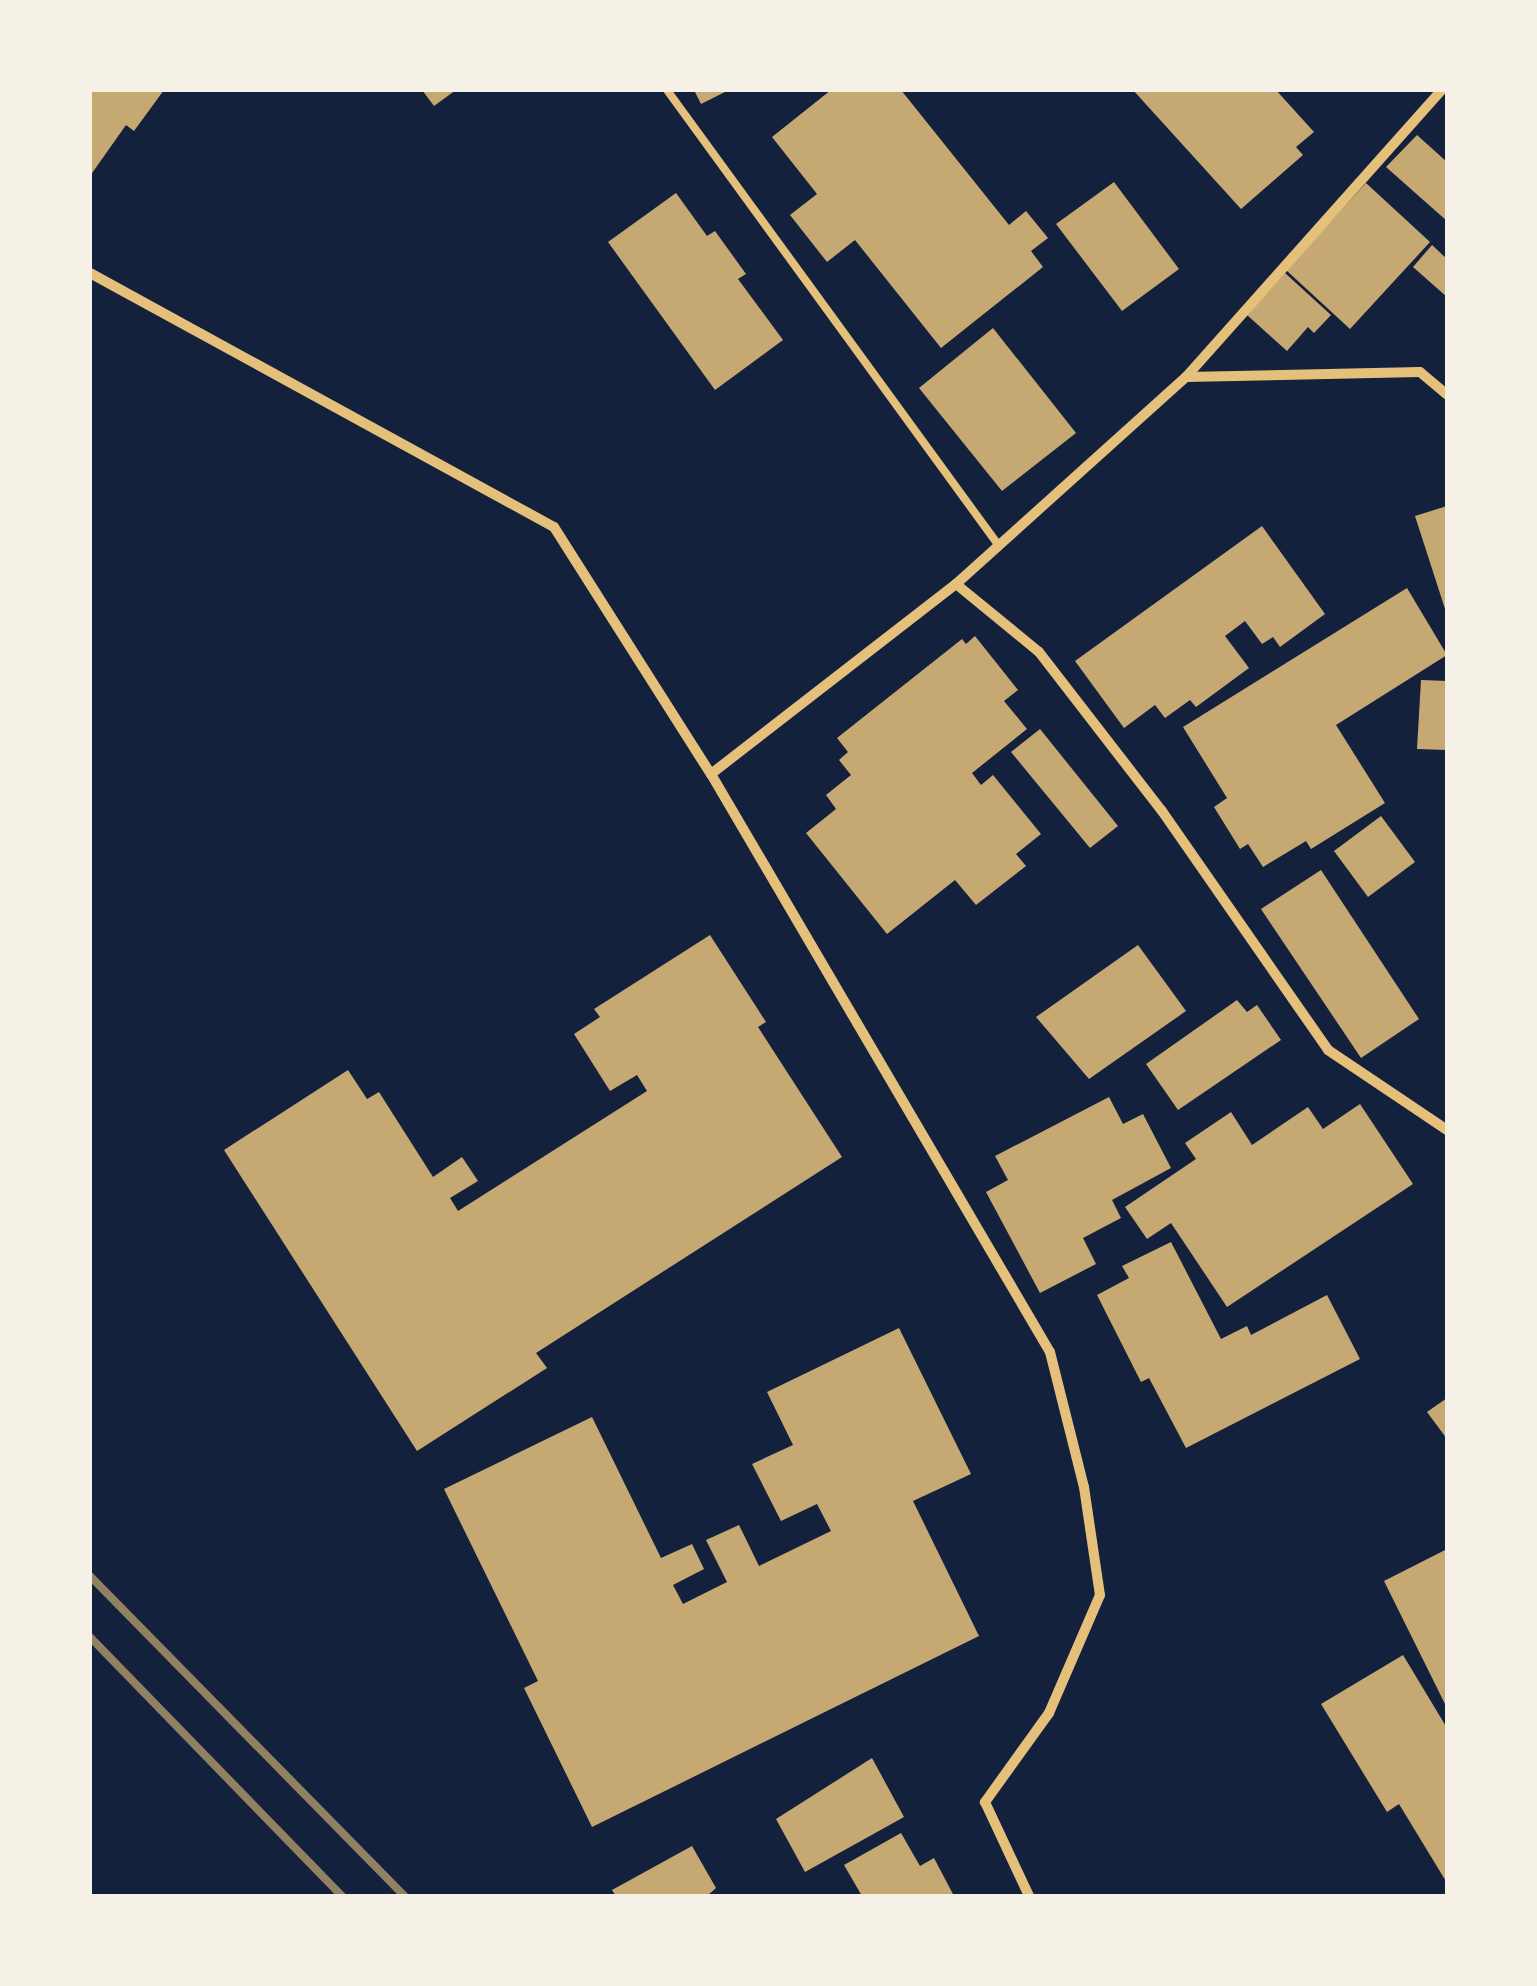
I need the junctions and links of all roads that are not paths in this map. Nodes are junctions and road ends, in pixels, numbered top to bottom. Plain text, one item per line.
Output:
1 (667, 90) edge
2 (1442, 90) edge
3 (90, 273) edge
4 (1186, 377) junction
5 (1447, 395) edge
6 (999, 546) junction
7 (956, 584) junction
8 (711, 774) junction
9 (1447, 1130) edge
10 (1029, 1896) edge

1 - 6 lane
2 - 4 street
3 - 8 street
4 - 5 street
4 - 6 street
6 - 7 street
7 - 8 street
7 - 9 street
8 - 10 street

